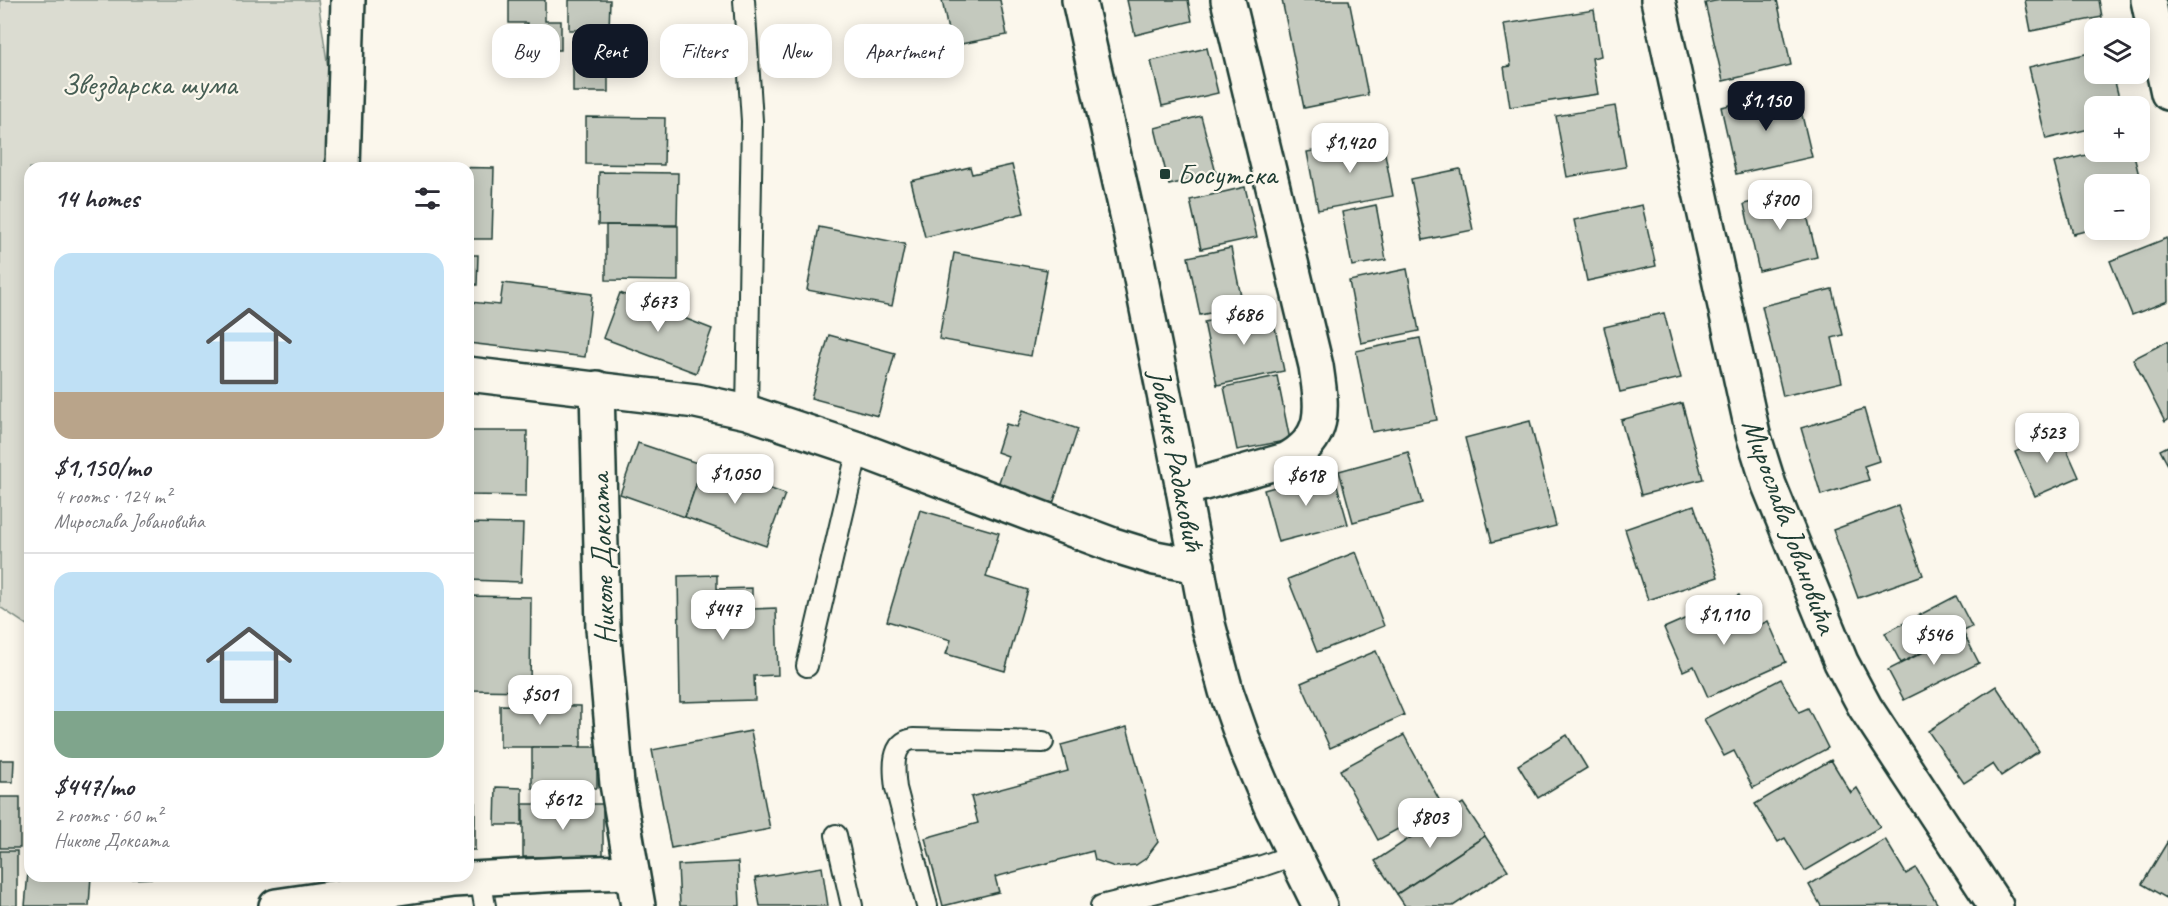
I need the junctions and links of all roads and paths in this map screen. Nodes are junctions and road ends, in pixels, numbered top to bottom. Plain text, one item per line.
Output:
1 (348, 0) edge
2 (744, 0) edge
3 (1079, 0) edge
4 (1228, 0) edge
5 (1658, 0) edge
6 (2148, 0) edge
7 (2168, 93) edge
8 (343, 162) edge
9 (474, 375) edge
10 (597, 388) junction
11 (747, 412) junction
12 (858, 449) junction
13 (1183, 489) junction
14 (1198, 566) junction
15 (807, 666) dead end
16 (1043, 742) dead end
17 (836, 835) dead end
18 (1294, 855) junction
19 (632, 872) junction
20 (483, 892) edge
21 (276, 906) edge
22 (638, 906) edge
23 (852, 906) edge
24 (927, 906) edge
25 (1101, 906) edge
26 (1320, 906) edge
27 (1996, 906) edge

1 - 8 street
2 - 11 lane
3 - 13 street, Јованке Радаковић
4 - 13 street
5 - 27 street, Мирослава Јовановића
6 - 7 street
9 - 10 street
10 - 11 street
10 - 19 street, Николе Доксата
11 - 12 street
12 - 14 street
12 - 15 lane
13 - 14 street, Јованке Радаковић
14 - 18 street, Јованке Радаковић
16 - 24 lane
17 - 23 lane
18 - 25 lane
18 - 26 street, Јованке Радаковић
19 - 20 street
19 - 22 street, Николе Доксата
20 - 21 street

